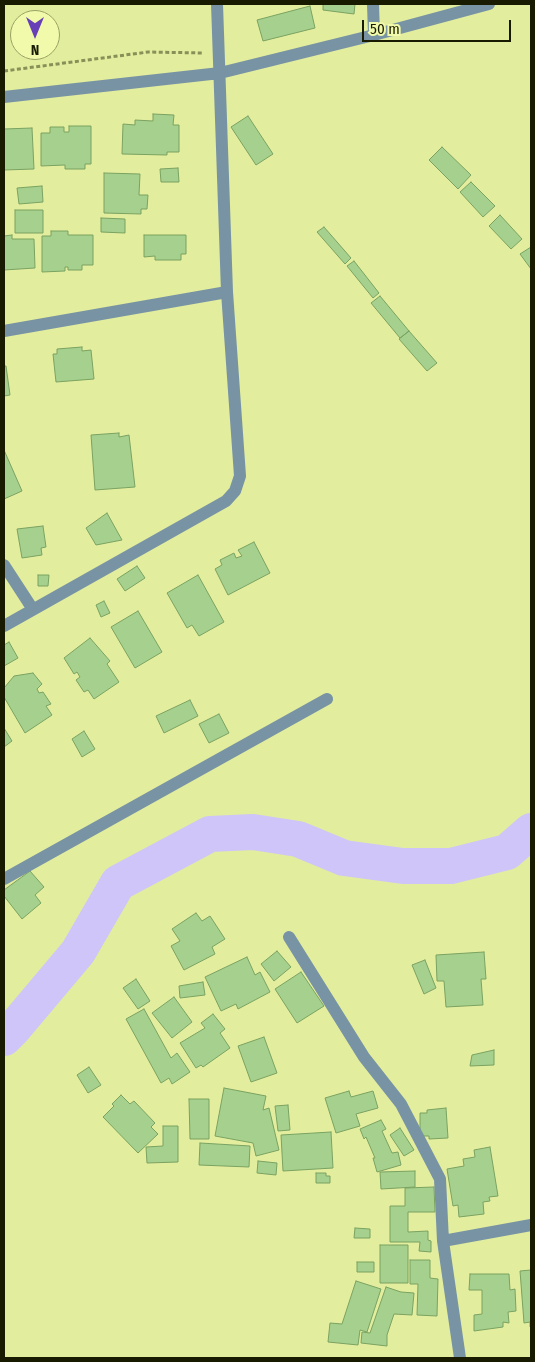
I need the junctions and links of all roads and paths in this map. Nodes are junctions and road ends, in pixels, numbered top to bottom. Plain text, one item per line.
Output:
1 (217, 4) edge
2 (373, 4) edge
3 (489, 4) edge
4 (374, 35) junction
5 (220, 55) junction
6 (4, 71) edge
7 (220, 73) junction
8 (4, 97) edge
9 (227, 292) junction
10 (4, 330) edge
11 (4, 565) edge
12 (32, 608) junction
13 (4, 626) edge
14 (328, 699) dead end
15 (4, 879) edge
16 (289, 937) dead end
17 (531, 1225) edge
18 (443, 1241) junction
19 (460, 1358) edge

1 - 5 street
2 - 4 street
3 - 4 street
4 - 7 street
5 - 6 path
5 - 7 street
7 - 8 street
7 - 9 street
9 - 10 street
9 - 12 street
11 - 12 street
12 - 13 street
14 - 15 street
16 - 18 street
17 - 18 street
18 - 19 street

